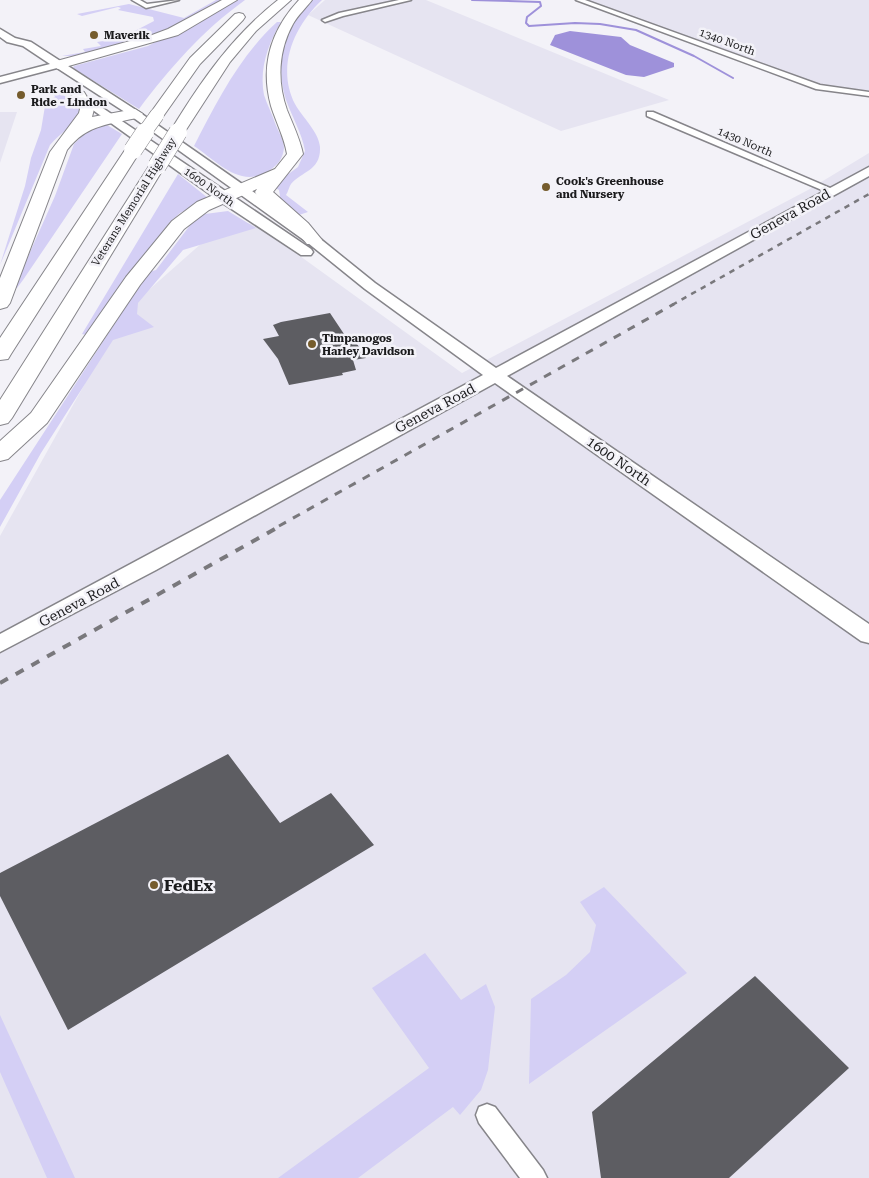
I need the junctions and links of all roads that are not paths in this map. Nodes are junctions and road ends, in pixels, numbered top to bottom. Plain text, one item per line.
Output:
1 (135, 0) edge
2 (176, 0) edge
3 (231, 0) edge
4 (285, 0) edge
5 (306, 0) edge
6 (408, 0) edge
7 (579, 0) edge
8 (251, 8) dead end
9 (325, 20) dead end
10 (0, 32) edge
11 (11, 40) junction
12 (58, 65) junction
13 (41, 69) junction
14 (0, 80) edge
15 (869, 94) edge
16 (79, 95) junction
17 (135, 114) junction
18 (650, 114) dead end
19 (112, 117) junction
20 (69, 136) junction
21 (869, 171) edge
22 (281, 172) junction
23 (242, 189) junction
24 (832, 191) junction
25 (223, 197) junction
26 (243, 210) junction
27 (186, 218) junction
28 (313, 240) junction
29 (370, 286) junction
30 (0, 303) edge
31 (0, 354) edge
32 (496, 376) junction
33 (0, 418) edge
34 (0, 454) edge
35 (869, 635) edge
36 (0, 644) edge
37 (486, 1115) dead end
38 (535, 1178) edge

1 - 2 street
3 - 12 highway
4 - 33 highway, Veterans Memorial Highway, bridge
5 - 22 highway
6 - 9 street
7 - 15 street, 1340 North
8 - 31 highway, Veterans Memorial Highway, bridge
10 - 11 main road, 1600 North
11 - 12 main road, 1600 North
11 - 13 main road, 1600 North
12 - 13 main road
12 - 17 main road, 1600 North
13 - 14 main road
13 - 16 main road, 1600 North
16 - 19 main road, 1600 North
16 - 20 highway
17 - 19 highway
17 - 23 main road, 1600 North
18 - 24 street, 1430 North
19 - 20 highway
19 - 25 main road, 1600 North
20 - 30 highway
21 - 24 main road, Geneva Road
22 - 23 highway
22 - 28 highway
23 - 25 highway
23 - 28 main road, 1600 North
24 - 32 main road, Geneva Road
25 - 26 main road, 1600 North
25 - 27 highway
26 - 27 highway
26 - 29 main road, 1600 North
27 - 34 highway
28 - 29 main road, 1600 North
29 - 32 main road, 1600 North
32 - 35 main road, 1600 North
32 - 36 main road, Geneva Road
37 - 38 street

